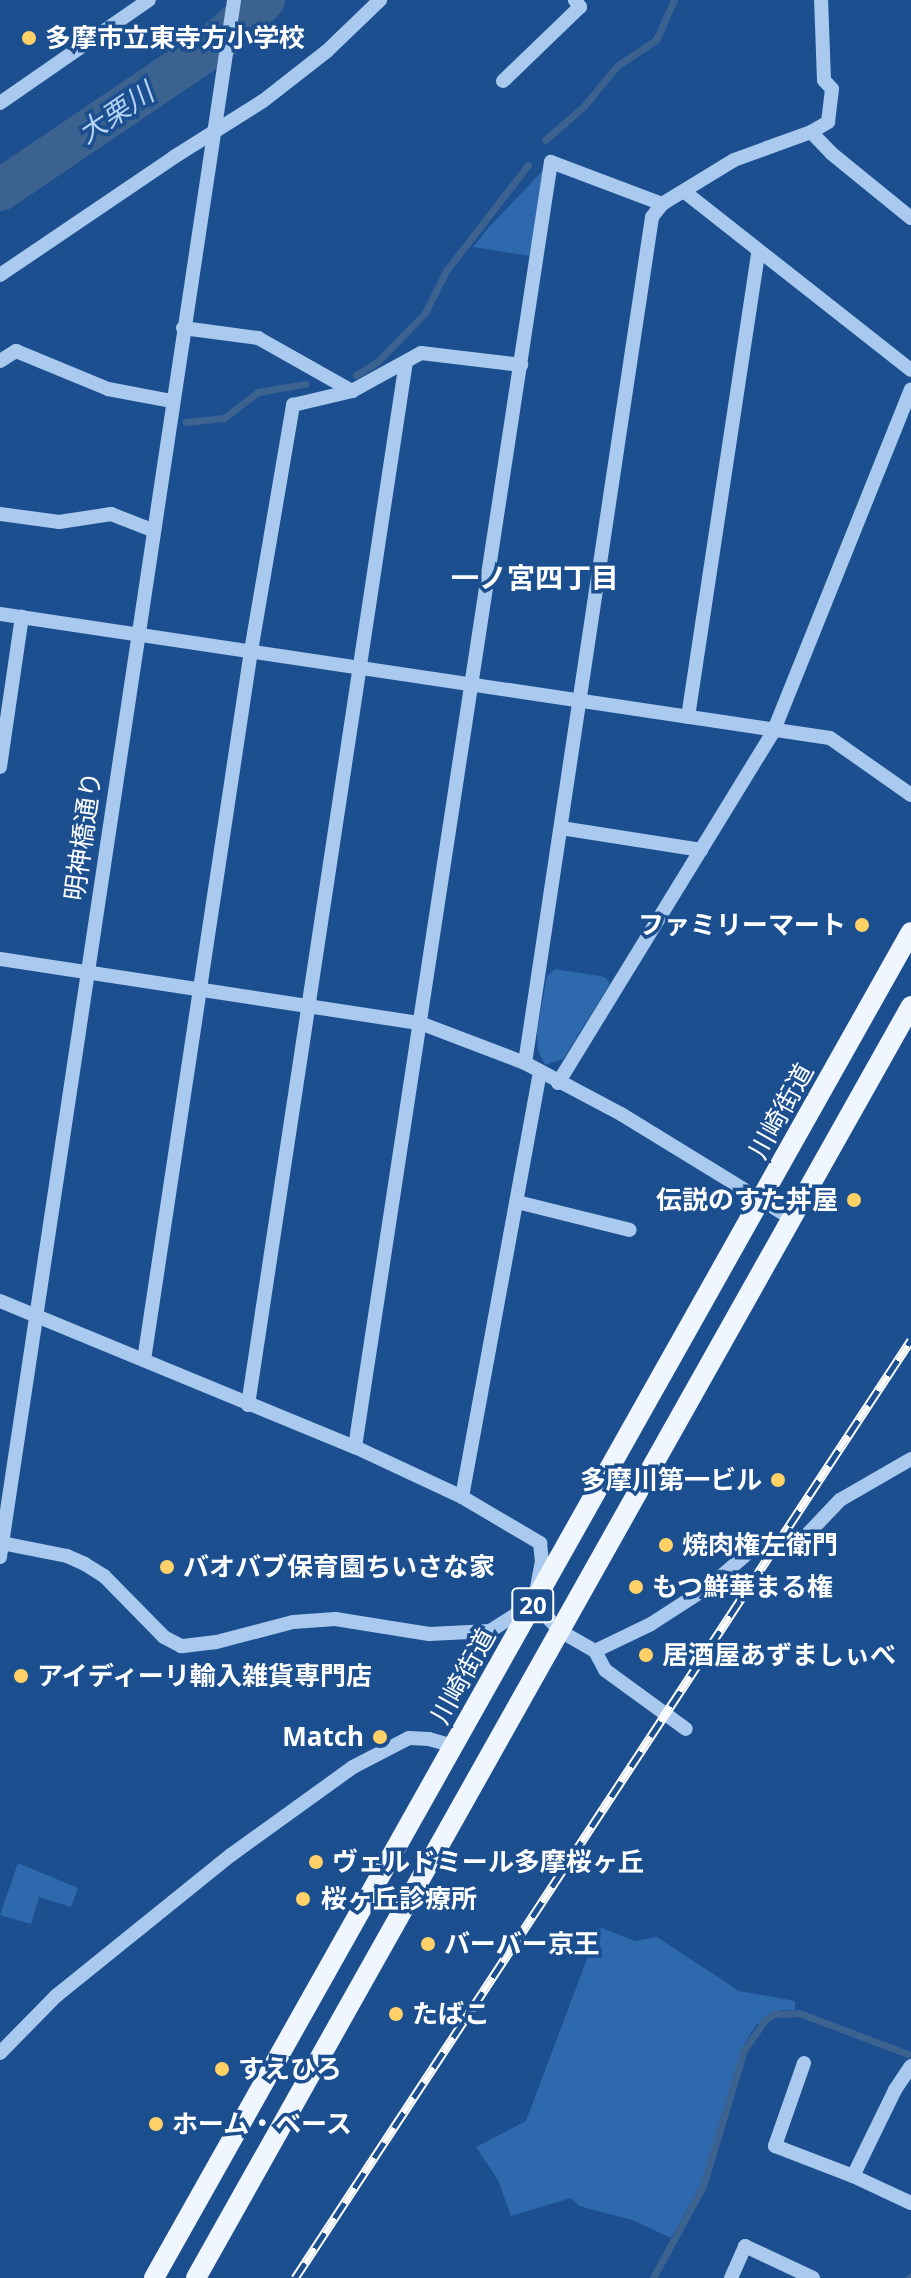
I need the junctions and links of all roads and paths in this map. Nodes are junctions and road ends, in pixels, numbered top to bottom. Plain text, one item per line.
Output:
1 (149, 0) edge
2 (234, 0) edge
3 (380, 0) edge
4 (821, 0) edge
5 (581, 2) edge
6 (503, 81) dead end
7 (0, 103) edge
8 (214, 128) junction
9 (811, 132) junction
10 (686, 193) junction
11 (662, 204) junction
12 (911, 218) edge
13 (758, 252) junction
14 (0, 275) edge
15 (183, 328) junction
16 (0, 361) edge
17 (406, 362) junction
18 (521, 365) junction
19 (911, 370) edge
20 (911, 389) edge
21 (352, 391) junction
22 (171, 401) junction
23 (0, 514) edge
24 (152, 530) junction
25 (0, 614) edge
26 (22, 617) junction
27 (137, 634) junction
28 (251, 651) junction
29 (360, 668) junction
30 (472, 685) junction
31 (581, 701) junction
32 (688, 717) junction
33 (774, 730) junction
34 (0, 767) edge
35 (911, 795) edge
36 (561, 828) junction
37 (701, 850) junction
38 (911, 932) edge
39 (0, 959) edge
40 (87, 972) junction
41 (202, 990) junction
42 (309, 1005) junction
43 (911, 1006) edge
44 (420, 1023) junction
45 (525, 1063) junction
46 (540, 1073) junction
47 (558, 1083) junction
48 (761, 1200) junction
49 (517, 1202) junction
50 (791, 1218) junction
51 (630, 1230) dead end
52 (0, 1301) edge
53 (35, 1315) junction
54 (144, 1360) junction
55 (248, 1405) junction
56 (355, 1447) junction
57 (911, 1459) edge
58 (462, 1497) junction
59 (1, 1553) edge
60 (534, 1603) junction
61 (560, 1631) junction
62 (595, 1651) junction
63 (686, 1729) dead end
64 (453, 1746) junction
65 (0, 2053) edge
66 (804, 2063) dead end
67 (911, 2066) edge
68 (853, 2176) junction
69 (911, 2203) edge
70 (154, 2278) edge
71 (196, 2278) edge
72 (731, 2278) edge
73 (813, 2278) edge

1 - 7 street
2 - 8 street, 明神橋通り
3 - 8 street
4 - 9 street
5 - 6 street
8 - 14 street
8 - 15 street, 明神橋通り
9 - 10 street
9 - 12 street
10 - 11 street
10 - 13 street
11 - 18 street
11 - 31 street
13 - 19 street
13 - 32 street
15 - 21 street
15 - 22 street, 明神橋通り
16 - 22 street
17 - 18 street
17 - 21 street
17 - 29 street
18 - 30 street
20 - 33 street
21 - 28 street
22 - 24 street, 明神橋通り
23 - 24 street
24 - 27 street, 明神橋通り
25 - 26 street
26 - 27 street
26 - 34 street
27 - 28 street
27 - 40 street, 明神橋通り
28 - 29 street
28 - 41 street
29 - 30 street
29 - 42 street
30 - 31 street
30 - 44 street
31 - 32 street
31 - 36 street
32 - 33 street
33 - 35 street
33 - 37 street
36 - 37 street
36 - 45 street
37 - 47 street
38 - 48 main road, 川崎街道 / 20
39 - 40 street
40 - 41 street
40 - 53 street, 明神橋通り
41 - 42 street
41 - 54 street
42 - 44 street
42 - 55 street
43 - 50 main road, 20
44 - 45 street
44 - 56 street
45 - 46 street
46 - 47 street
46 - 49 street
47 - 48 street
48 - 50 street
48 - 60 main road, 川崎街道 / 20
49 - 51 street
49 - 58 street
50 - 61 main road, 20
52 - 53 street
53 - 54 street
53 - 59 street, 明神橋通り
54 - 55 street
55 - 56 street
56 - 58 street
57 - 62 street
58 - 60 street
59 - 60 street
60 - 61 street
60 - 64 main road, 川崎街道 / 20
61 - 62 street
61 - 71 main road, 20
62 - 63 street
64 - 65 street
64 - 70 main road, 川崎街道 / 20
66 - 68 street
67 - 68 street
68 - 69 street
72 - 73 street

